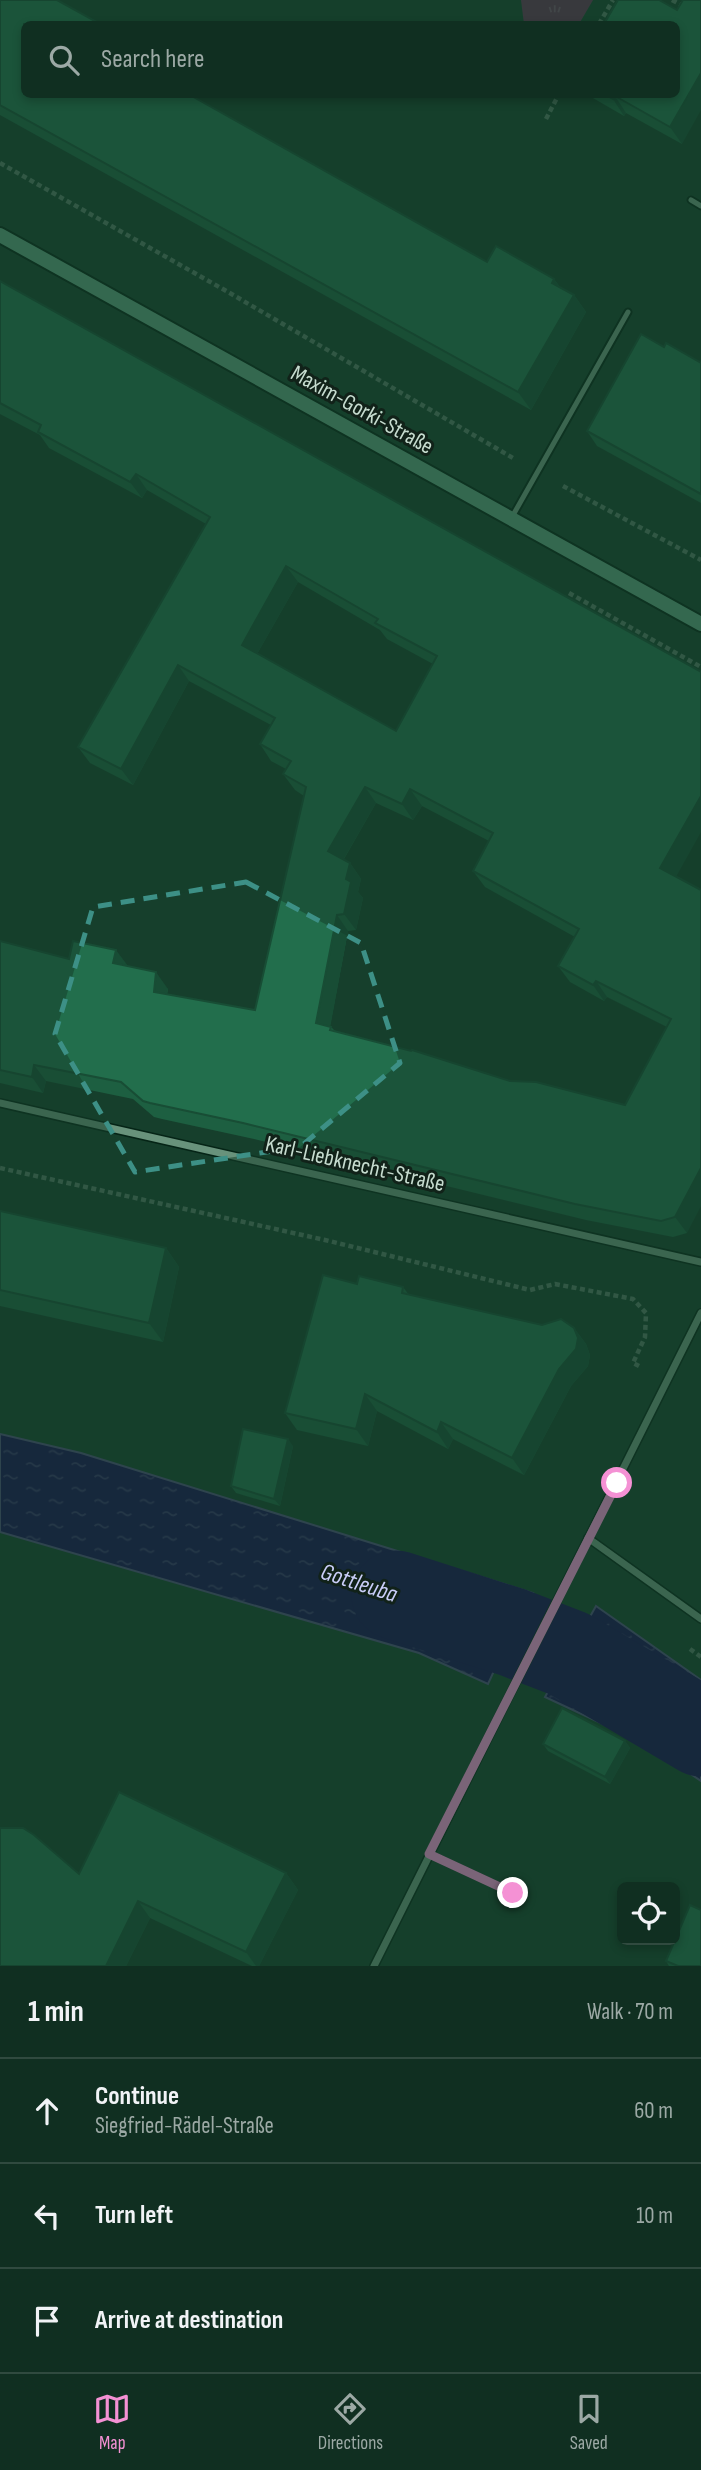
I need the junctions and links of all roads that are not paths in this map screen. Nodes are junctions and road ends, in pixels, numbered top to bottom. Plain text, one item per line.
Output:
1 (691, 200) dead end
2 (701, 206) edge
3 (0, 235) edge
4 (628, 312) dead end
5 (510, 520) junction
6 (701, 624) edge
7 (0, 1103) edge
8 (701, 1262) edge
9 (701, 1313) edge
10 (588, 1538) junction
11 (701, 1619) edge
12 (429, 1854) junction
13 (513, 1893) dead end
14 (374, 1966) edge

1 - 2 lane
3 - 5 main road, Maxim-Gorki-Straße
4 - 5 lane
5 - 6 main road, Maxim-Gorki-Straße
7 - 8 street, Karl-Liebknecht-Straße
9 - 10 street
10 - 11 street
10 - 12 street
12 - 13 lane
12 - 14 street

